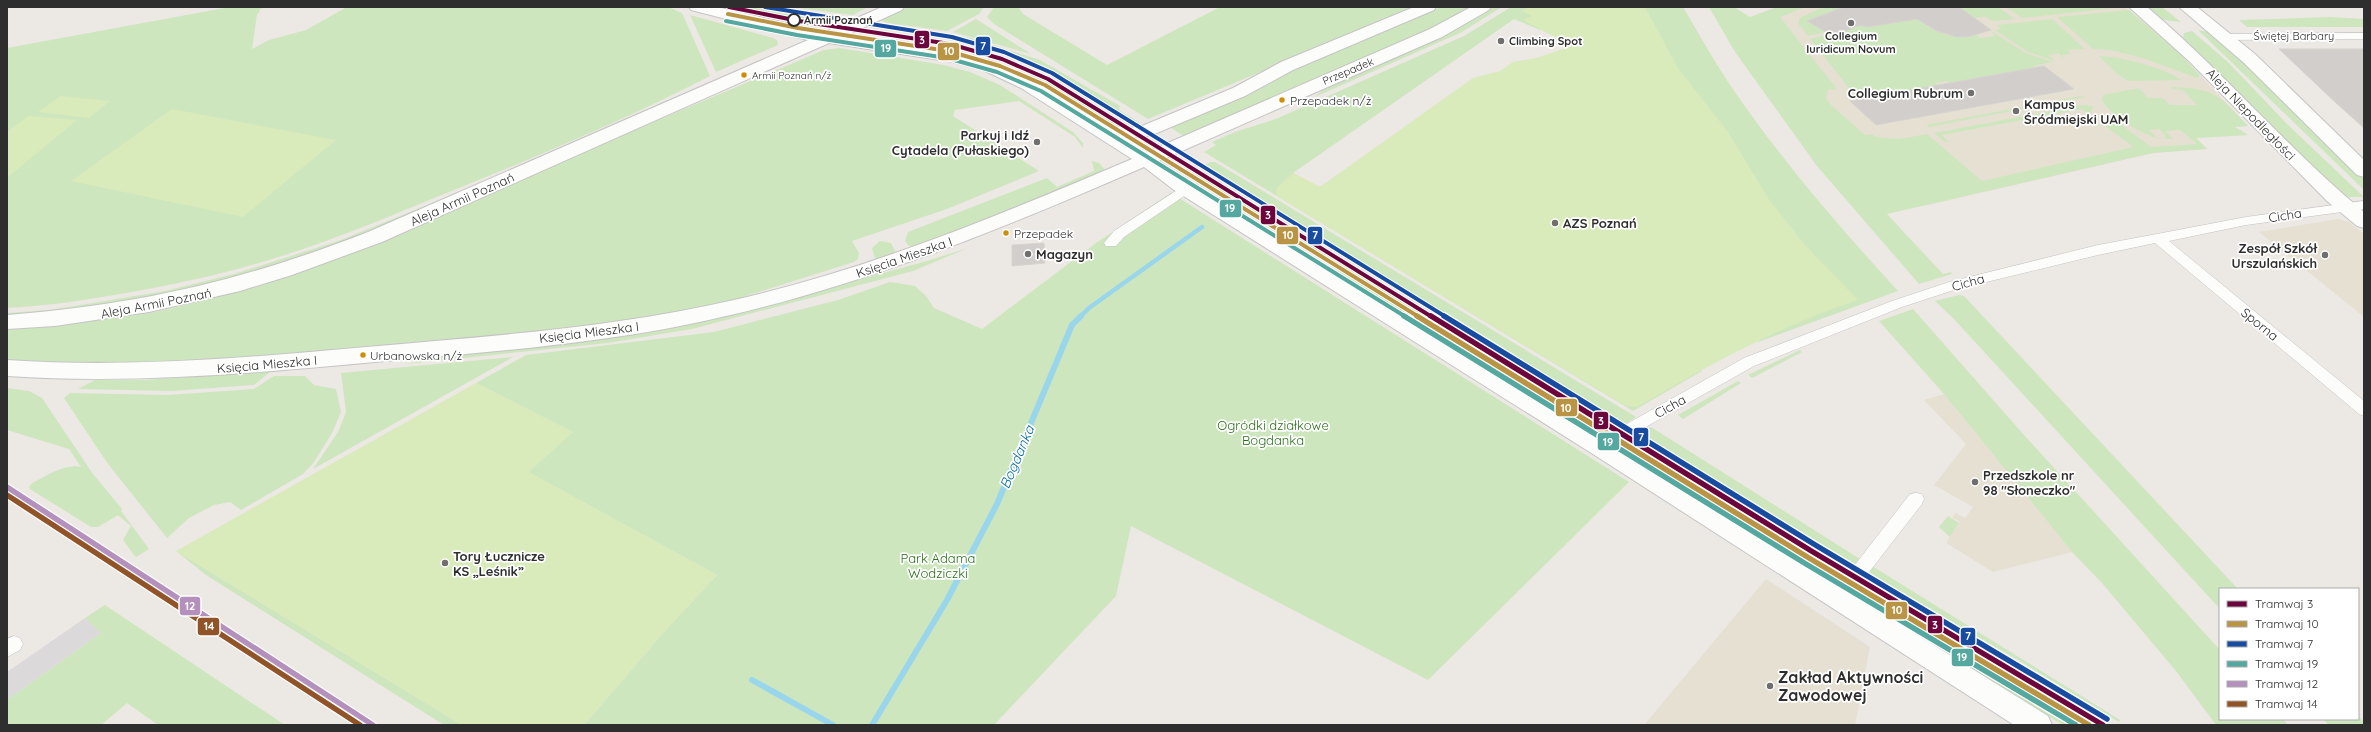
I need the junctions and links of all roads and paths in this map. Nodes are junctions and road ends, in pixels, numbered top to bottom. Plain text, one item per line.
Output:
1 (697, 7) edge
2 (1428, 7) edge
3 (1483, 7) edge
4 (2137, 7) edge
5 (2187, 7) edge
6 (888, 8) edge
7 (2364, 36) edge
8 (828, 37) junction
9 (2224, 37) junction
10 (1093, 125) junction
11 (1119, 142) junction
12 (1185, 143) junction
13 (1145, 160) junction
14 (2364, 171) edge
15 (1185, 189) junction
16 (2364, 205) edge
17 (2346, 206) junction
18 (2364, 222) edge
19 (2157, 238) junction
20 (1111, 243) dead end
21 (7, 322) edge
22 (7, 368) edge
23 (2364, 410) edge
24 (1604, 450) junction
25 (1916, 499) dead end
26 (1839, 598) junction
27 (2038, 725) edge

1 - 8 street
2 - 10 street
3 - 12 street, Przepadek
4 - 17 street, Aleja Niepodległości
5 - 9 street
6 - 8 street, Aleja Armii Poznań
7 - 9 street, Świętej Barbary
8 - 10 street
8 - 21 street, Aleja Armii Poznań
9 - 14 street
10 - 11 street
11 - 12 street
11 - 13 street
12 - 13 street, Przepadek
13 - 15 street
13 - 22 street, Księcia Mieszka I
15 - 20 street
15 - 24 street
16 - 17 street, Cicha
17 - 18 street, Aleja Niepodległości
17 - 19 street, Cicha
19 - 23 street, Sporna
19 - 24 street, Cicha
24 - 26 street
25 - 26 street
26 - 27 street

